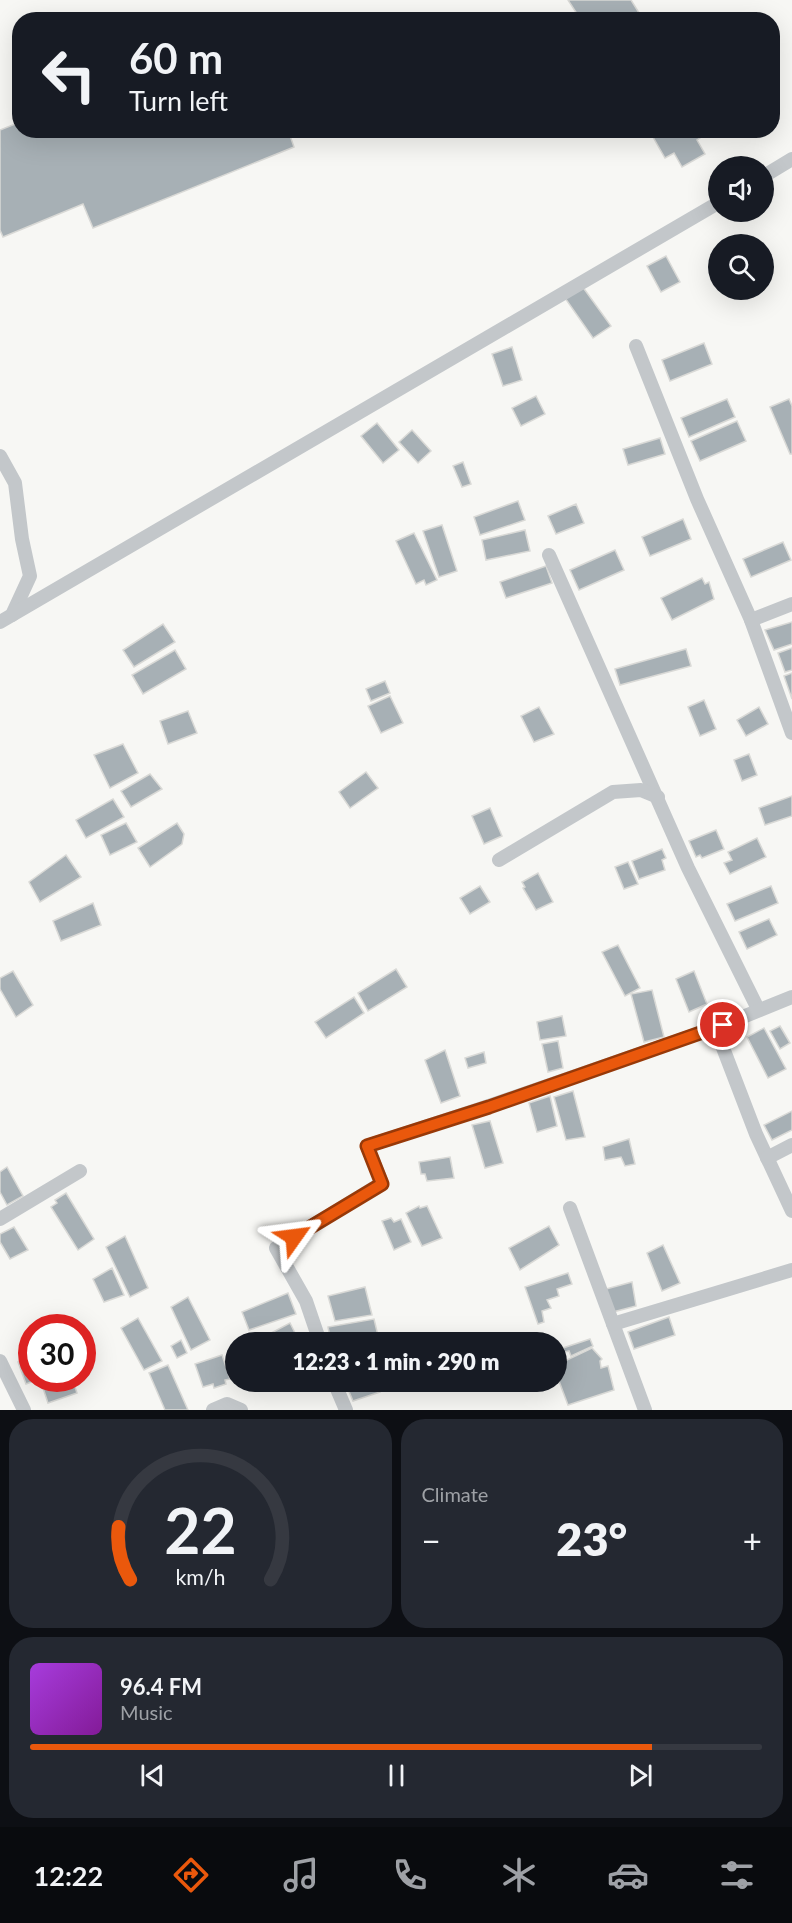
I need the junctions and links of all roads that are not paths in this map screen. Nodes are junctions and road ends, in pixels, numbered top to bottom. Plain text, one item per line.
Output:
1 (792, 159) edge
2 (774, 170) edge
3 (708, 208) edge
4 (636, 346) dead end
5 (0, 456) edge
6 (549, 555) dead end
7 (792, 604) edge
8 (6, 619) edge
9 (751, 620) junction
10 (792, 733) edge
11 (658, 796) junction
12 (499, 860) dead end
13 (792, 997) edge
14 (758, 1009) junction
15 (715, 1027) junction
16 (792, 1145) edge
17 (766, 1158) junction
18 (80, 1171) dead end
19 (570, 1208) dead end
20 (792, 1210) edge
21 (0, 1219) edge
22 (792, 1270) edge
23 (613, 1324) junction
24 (317, 1332) edge
25 (1, 1367) edge
26 (338, 1392) edge
27 (24, 1410) edge
28 (213, 1410) edge
29 (241, 1410) edge
30 (346, 1410) edge
31 (645, 1410) edge

1 - 2 street
3 - 8 street
4 - 9 street
5 - 8 street
6 - 11 street
7 - 9 street
9 - 10 street
11 - 12 street
11 - 14 street
13 - 14 street
14 - 15 street
15 - 17 street
15 - 24 street
16 - 17 street
17 - 20 street
18 - 21 street
19 - 23 street
22 - 23 street
23 - 31 street
25 - 27 street
26 - 30 street
28 - 29 street

